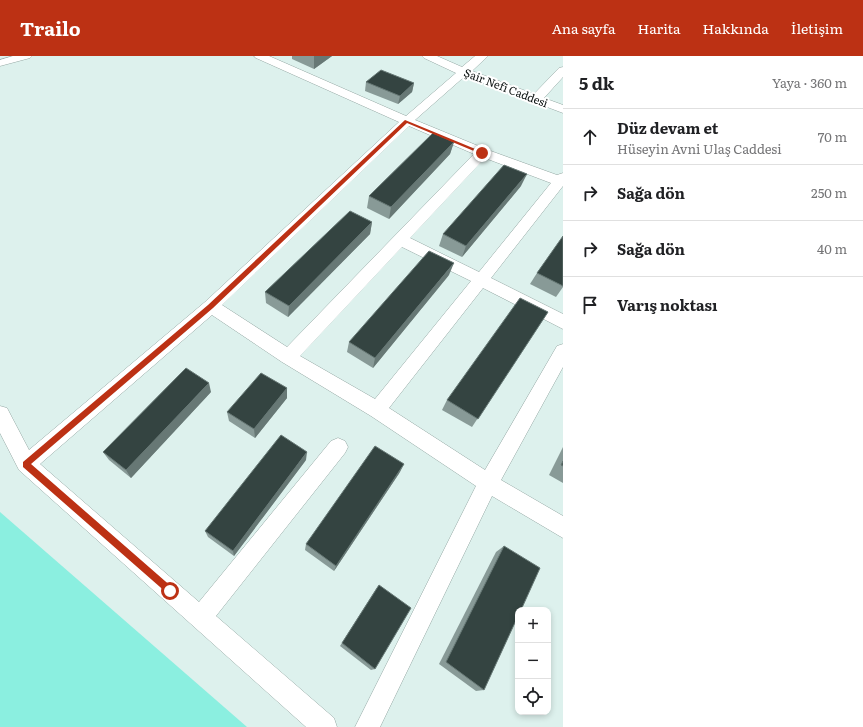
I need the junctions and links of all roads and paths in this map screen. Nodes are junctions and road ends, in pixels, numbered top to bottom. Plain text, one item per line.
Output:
1 (26, 56) edge
2 (260, 56) edge
3 (428, 56) edge
4 (482, 56) edge
5 (0, 63) edge
6 (563, 70) edge
7 (464, 72) junction
8 (536, 100) junction
9 (563, 110) edge
10 (407, 121) junction
11 (482, 153) junction
12 (562, 180) edge
13 (401, 240) junction
14 (480, 279) junction
15 (210, 306) junction
16 (563, 322) edge
17 (563, 351) edge
18 (288, 358) junction
19 (377, 410) junction
20 (0, 414) edge
21 (338, 447) dead end
22 (26, 464) junction
23 (488, 483) junction
24 (563, 528) edge
25 (201, 617) junction
26 (325, 727) edge
27 (367, 727) edge

1 - 5 street
2 - 10 street
3 - 7 street, Şair Nefi Caddesi
4 - 7 street
6 - 8 street
7 - 8 street, Şair Nefi Caddesi
7 - 10 street
8 - 9 street, Şair Nefi Caddesi
10 - 11 street
10 - 15 street
11 - 12 street
11 - 13 street
12 - 14 street
13 - 14 street
13 - 18 street
14 - 16 street
14 - 19 street
15 - 18 street
15 - 22 street
17 - 23 street
18 - 19 street
19 - 23 street
20 - 22 street
21 - 25 street
22 - 25 street
23 - 24 street
23 - 27 street
25 - 26 street

